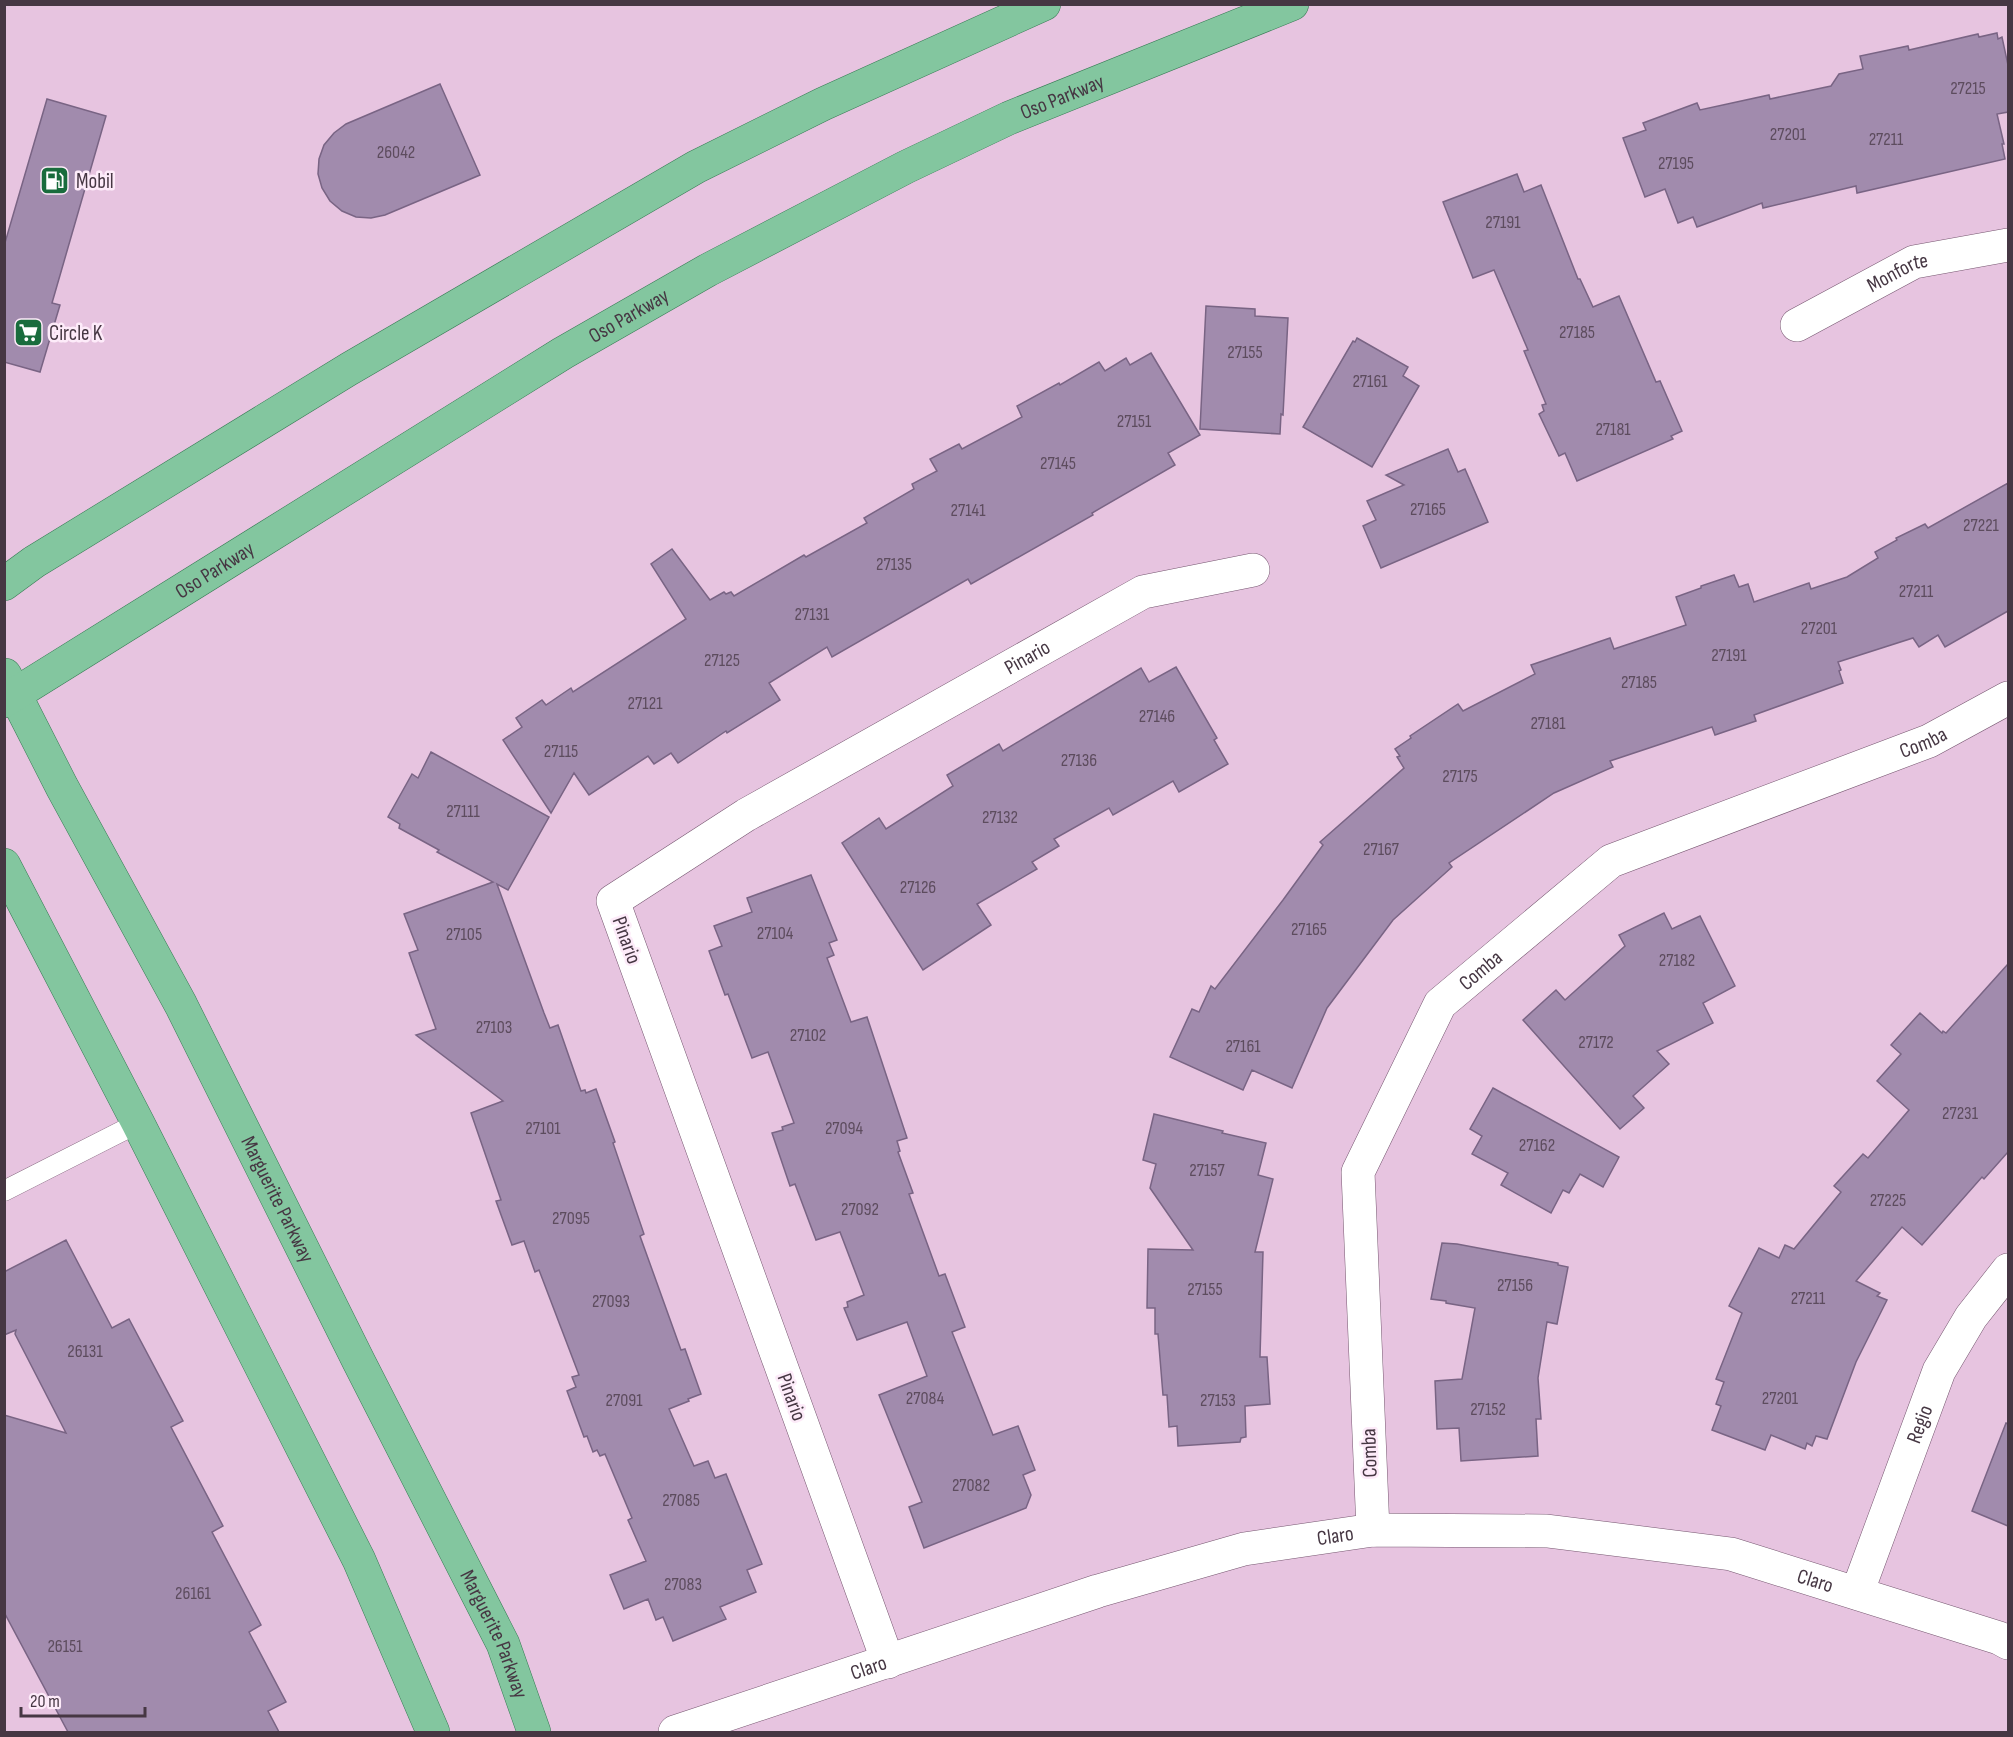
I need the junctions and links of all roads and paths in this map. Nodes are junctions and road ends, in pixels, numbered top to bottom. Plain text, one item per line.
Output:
1 (1044, 4) edge
2 (1292, 4) edge
3 (2008, 245) edge
4 (1797, 324) dead end
5 (1253, 570) dead end
6 (4, 584) edge
7 (8, 690) edge
8 (2008, 698) edge
9 (4, 865) edge
10 (138, 1123) junction
11 (4, 1191) edge
12 (2008, 1270) edge
13 (1373, 1530) junction
14 (1857, 1593) junction
15 (2008, 1643) edge
16 (888, 1662) junction
17 (433, 1732) edge
18 (534, 1732) edge
19 (675, 1732) edge

1 - 6 main road
2 - 7 main road, Oso Parkway
3 - 4 street, Monforte
5 - 16 street, Pinario
7 - 18 main road, Marguerite Parkway
8 - 13 street, Comba
9 - 10 main road
10 - 11 lane
10 - 17 main road
12 - 14 street, Regio
13 - 14 street, Claro
13 - 16 street, Claro
14 - 15 street, Claro
16 - 19 street, Claro

